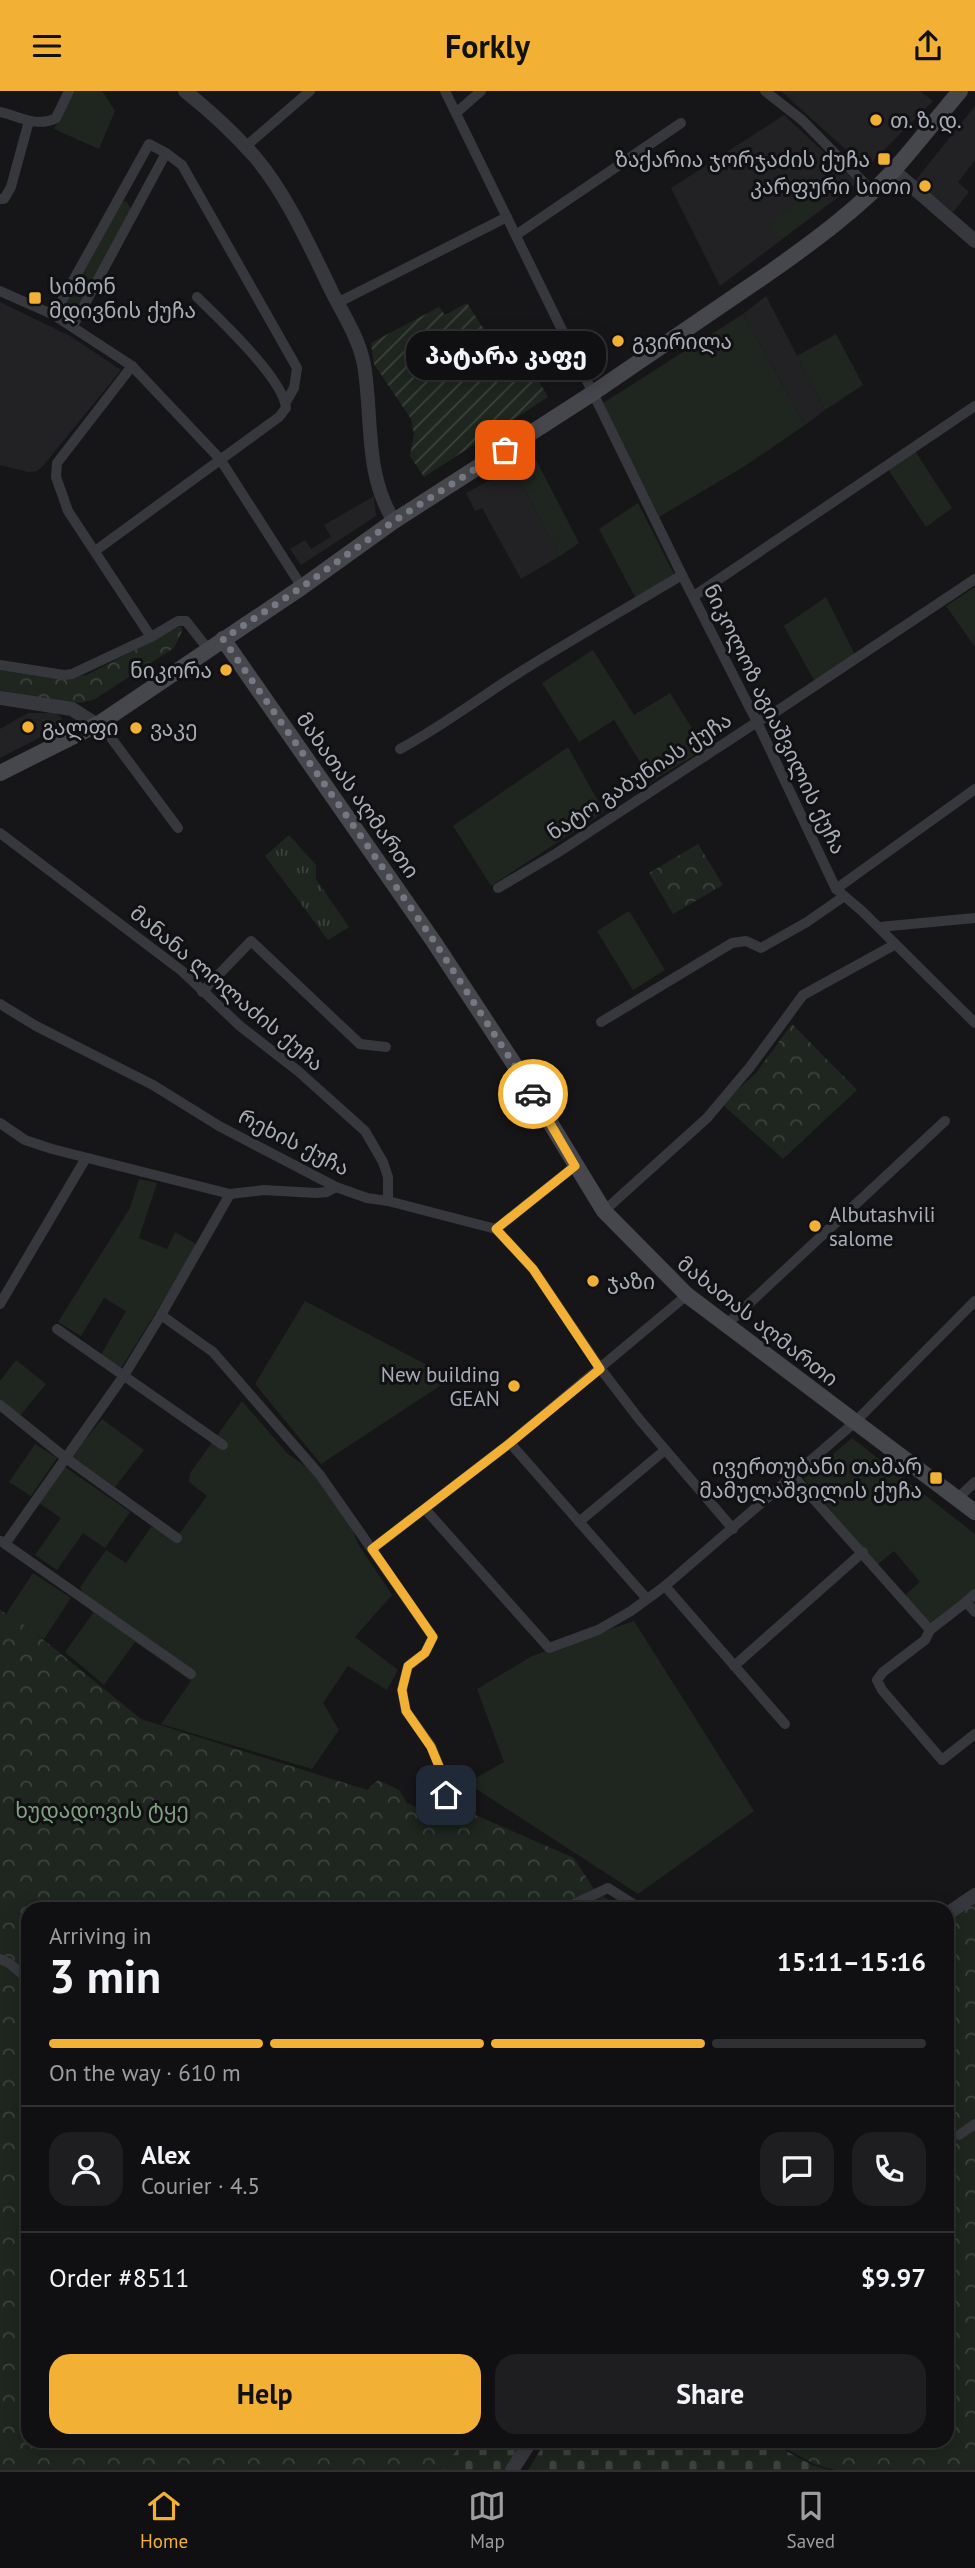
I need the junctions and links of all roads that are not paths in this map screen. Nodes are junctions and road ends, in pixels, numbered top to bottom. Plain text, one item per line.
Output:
1 (69, 91) edge
2 (185, 91) edge
3 (310, 91) edge
4 (445, 91) edge
5 (481, 91) edge
6 (765, 91) edge
7 (960, 91) edge
8 (0, 111) edge
9 (456, 113) junction
10 (29, 121) junction
11 (681, 123) dead end
12 (245, 147) junction
13 (166, 153) junction
14 (893, 170) junction
15 (872, 191) junction
16 (0, 199) edge
17 (507, 217) junction
18 (516, 235) junction
19 (975, 241) edge
20 (0, 291) edge
21 (198, 297) dead end
22 (337, 303) junction
23 (54, 315) junction
24 (73, 326) junction
25 (132, 366) junction
26 (593, 393) junction
27 (286, 402) junction
28 (975, 406) edge
29 (220, 459) junction
30 (394, 521) junction
31 (95, 551) junction
32 (682, 575) junction
33 (975, 579) edge
34 (302, 587) junction
35 (694, 596) junction
36 (151, 637) junction
37 (223, 639) junction
38 (208, 649) junction
39 (0, 665) edge
40 (0, 698) edge
41 (757, 722) junction
42 (99, 724) junction
43 (400, 749) dead end
44 (0, 773) edge
45 (975, 789) edge
46 (178, 828) dead end
47 (0, 833) edge
48 (498, 888) dead end
49 (839, 893) junction
50 (975, 918) edge
51 (879, 927) junction
52 (894, 945) junction
53 (202, 992) junction
54 (0, 1004) edge
55 (601, 1022) dead end
56 (975, 1023) edge
57 (386, 1047) dead end
58 (945, 1121) dead end
59 (0, 1123) edge
60 (86, 1158) junction
61 (575, 1166) junction
62 (336, 1187) junction
63 (230, 1194) junction
64 (388, 1201) junction
65 (604, 1211) junction
66 (496, 1229) junction
67 (687, 1295) junction
68 (975, 1301) edge
69 (0, 1304) edge
70 (161, 1315) junction
71 (727, 1324) junction
72 (57, 1329) dead end
73 (600, 1369) junction
74 (125, 1374) junction
75 (0, 1405) edge
76 (854, 1423) junction
77 (510, 1443) junction
78 (223, 1445) dead end
79 (665, 1450) junction
80 (67, 1459) junction
81 (794, 1477) junction
82 (975, 1482) edge
83 (958, 1498) junction
84 (425, 1509) junction
85 (975, 1512) edge
86 (579, 1522) junction
87 (733, 1529) junction
88 (177, 1538) dead end
89 (3, 1542) edge
90 (372, 1549) junction
91 (863, 1552) junction
92 (665, 1586) junction
93 (971, 1598) edge
94 (647, 1599) junction
95 (975, 1612) edge
96 (930, 1630) junction
97 (734, 1666) junction
98 (191, 1674) dead end
99 (785, 1724) dead end
100 (975, 1734) edge
101 (446, 1795) dead end
102 (975, 1895) edge
103 (578, 1902) edge
104 (630, 1902) edge
105 (954, 1909) edge
106 (0, 1959) edge
107 (21, 1973) edge
108 (975, 2124) edge
109 (959, 2135) dead end
110 (526, 2448) edge
111 (512, 2470) edge

1 - 10 street
2 - 12 street
3 - 12 street
4 - 9 street, ნიკოლოზ აგიაშვილის ქუჩა
5 - 9 street
6 - 15 street
7 - 14 main road
8 - 10 street
9 - 17 street, ნიკოლოზ აგიაშვილის ქუჩა
10 - 16 street
11 - 18 street
12 - 22 street
13 - 23 street
13 - 24 street
13 - 27 street
14 - 15 main road
14 - 19 street
15 - 26 main road
17 - 18 street, ნიკოლოზ აგიაშვილის ქუჩა
17 - 22 street
18 - 26 street, ნიკოლოზ აგიაშვილის ქუჩა
20 - 23 street
21 - 27 street
22 - 30 street
23 - 24 street
24 - 25 street
25 - 29 street
25 - 31 street
26 - 30 main road
26 - 32 street, ნიკოლოზ აგიაშვილის ქუჩა
27 - 29 street
28 - 35 street
29 - 31 street
29 - 34 street
30 - 34 main road
31 - 36 street
32 - 35 street, ნიკოლოზ აგიაშვილის ქუჩა
32 - 43 street
33 - 41 street, ნატო გაბუნიას ქუჩა
34 - 37 main road
35 - 41 street, ნიკოლოზ აგიაშვილის ქუჩა
36 - 38 street
36 - 39 street
37 - 38 main road
37 - 61 main road, მახათას აღმართი
38 - 42 main road
40 - 42 street
41 - 48 street, ნატო გაბუნიას ქუჩა
41 - 49 street, ნიკოლოზ აგიაშვილის ქუჩა
42 - 44 main road
42 - 46 street
45 - 49 street
47 - 53 street, მანანა ლოლაძის ქუჩა
49 - 51 street, ნიკოლოზ აგიაშვილის ქუჩა
49 - 55 street
50 - 51 street
51 - 52 street, ნიკოლოზ აგიაშვილის ქუჩა
52 - 56 street, ნიკოლოზ აგიაშვილის ქუჩა
52 - 65 street
53 - 57 street
53 - 64 street, მანანა ლოლაძის ქუჩა
54 - 62 street, რეხის ქუჩა
58 - 71 street
59 - 60 street
60 - 63 street
60 - 69 street
61 - 65 main road, მახათას აღმართი
61 - 66 street
62 - 63 street
62 - 64 street, რეხის ქუჩა
63 - 70 street
64 - 66 street, რეხის ქუჩა
65 - 67 main road, მახათას აღმართი
66 - 73 street
67 - 71 main road, მახათას აღმართი
67 - 73 street
68 - 76 street
70 - 74 street
70 - 90 street
71 - 76 main road, მახათას აღმართი
72 - 74 street
73 - 77 street
73 - 79 street
74 - 78 street
74 - 80 street
75 - 80 street
76 - 81 street
76 - 83 main road, მახათას აღმართი
77 - 84 street
77 - 86 street
79 - 86 street
79 - 87 street
80 - 88 street
80 - 89 street
81 - 87 street
81 - 91 street
82 - 83 street
83 - 85 main road, მახათას აღმართი
84 - 90 street
84 - 94 street
86 - 94 street
87 - 92 street
89 - 98 street
90 - 101 street
91 - 96 street
91 - 97 street
92 - 94 street
92 - 97 street
93 - 95 street
93 - 96 street
96 - 100 street
97 - 99 street
102 - 105 street
103 - 104 street
106 - 107 street
108 - 109 street
110 - 111 street

